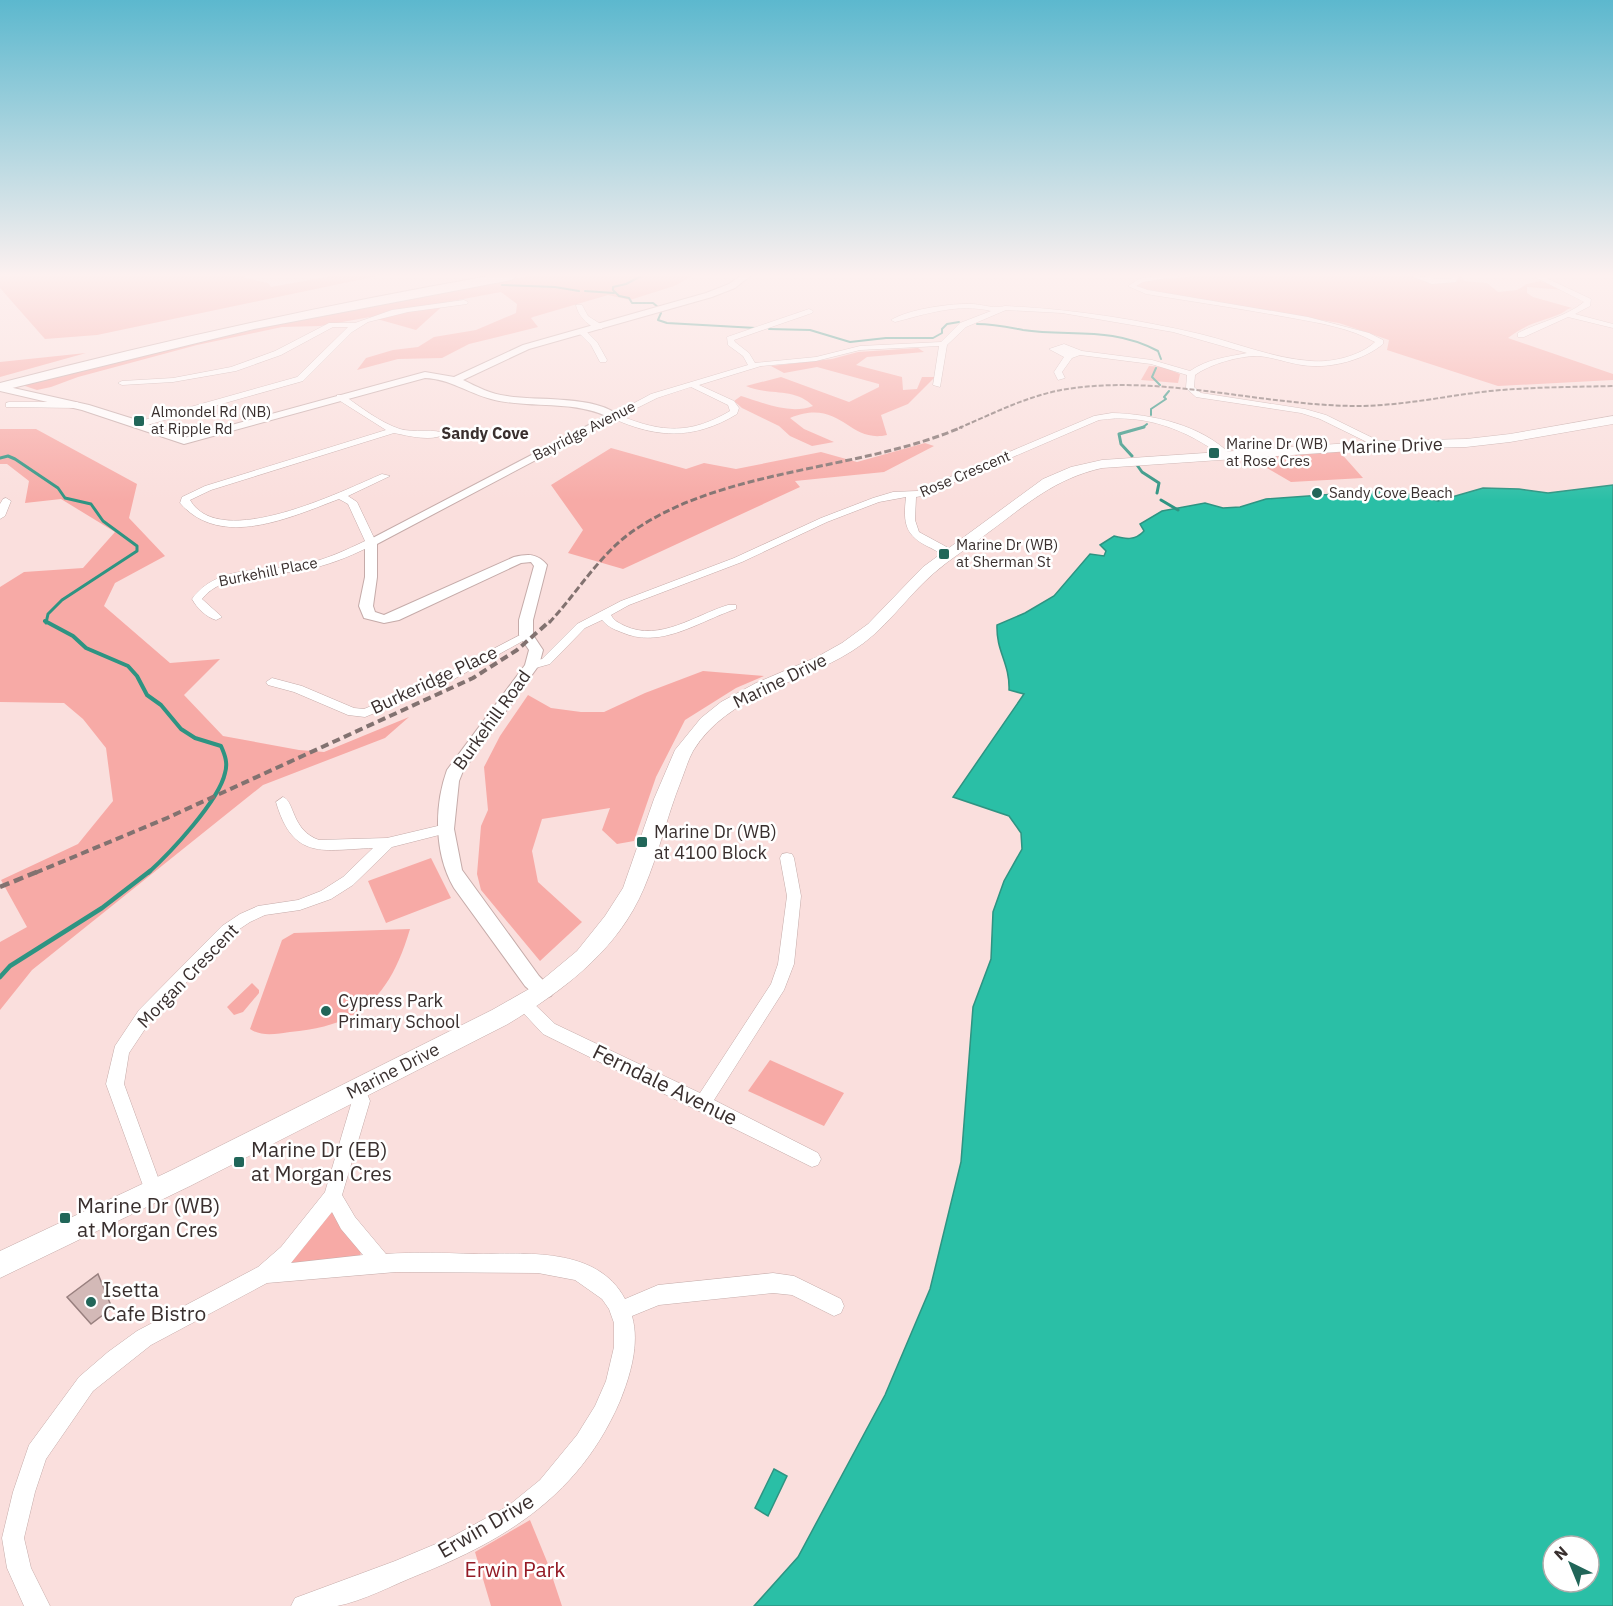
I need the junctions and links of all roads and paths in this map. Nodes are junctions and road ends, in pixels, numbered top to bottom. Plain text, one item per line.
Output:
1 (131, 351) edge
2 (142, 351) edge
3 (282, 351) edge
4 (332, 351) edge
5 (518, 351) edge
6 (598, 351) edge
7 (741, 351) edge
8 (847, 351) edge
9 (942, 351) edge
10 (1057, 351) edge
11 (1075, 351) edge
12 (1247, 351) edge
13 (1366, 351) edge
14 (1080, 353) junction
15 (1257, 354) junction
16 (1069, 356) junction
17 (603, 360) dead end
18 (753, 366) junction
19 (1191, 374) junction
20 (1061, 378) dead end
21 (458, 380) junction
22 (122, 383) dead end
23 (7, 384) edge
24 (693, 385) junction
25 (937, 385) dead end
26 (340, 397) junction
27 (9, 405) dead end
28 (77, 405) junction
29 (614, 416) junction
30 (1613, 420) edge
31 (140, 424) junction
32 (391, 431) junction
33 (441, 434) dead end
34 (1380, 445) junction
35 (1231, 454) junction
36 (385, 476) dead end
37 (911, 495) junction
38 (340, 496) junction
39 (6, 501) dead end
40 (0, 516) edge
41 (371, 542) junction
42 (950, 553) junction
43 (732, 607) dead end
44 (604, 615) junction
45 (216, 617) dead end
46 (526, 635) junction
47 (532, 665) junction
48 (272, 682) dead end
49 (283, 802) dead end
50 (446, 829) junction
51 (387, 843) junction
52 (787, 858) dead end
53 (544, 991) junction
54 (523, 1004) junction
55 (357, 1089) junction
56 (703, 1103) junction
57 (812, 1159) dead end
58 (154, 1191) junction
59 (333, 1196) junction
60 (382, 1263) junction
61 (0, 1265) edge
62 (265, 1274) junction
63 (834, 1306) dead end
64 (622, 1311) junction
65 (38, 1606) edge
66 (303, 1606) edge

1 - 23 highway
2 - 23 highway
3 - 22 street
4 - 31 street
5 - 21 street
6 - 17 street
7 - 18 street
8 - 18 street, Bayridge Avenue
9 - 25 street
10 - 16 street
11 - 14 street
12 - 15 street
13 - 15 street
14 - 16 street
14 - 19 street
15 - 19 street
16 - 20 street
18 - 24 street, Bayridge Avenue
19 - 34 street
21 - 26 street
21 - 29 street
23 - 28 street
24 - 29 street, Bayridge Avenue
24 - 29 street
26 - 31 street
26 - 32 street
27 - 28 street
28 - 31 street
29 - 41 street, Bayridge Avenue
30 - 34 main road, Marine Drive
32 - 33 street
32 - 38 street
34 - 35 main road, Marine Drive
35 - 37 street, Rose Crescent
35 - 42 main road, Marine Drive
36 - 38 street
37 - 42 street
37 - 44 street, Rose Crescent
38 - 41 street, Burkehill Road
39 - 40 street
41 - 45 street, Burkehill Place
41 - 46 street, Burkehill Road
42 - 53 main road, Marine Drive
43 - 44 street
44 - 47 street, Rose Crescent
46 - 47 street, Burkehill Road
46 - 48 street, Burkeridge Place
47 - 50 street, Burkehill Road
49 - 51 street
50 - 51 street
50 - 53 street, Burkehill Road
51 - 58 street, Morgan Crescent
52 - 56 street
53 - 54 main road, Marine Drive
54 - 55 main road, Marine Drive
54 - 56 street, Ferndale Avenue
55 - 58 main road, Marine Drive
55 - 59 street
56 - 57 street, Ferndale Avenue
58 - 61 main road, Marine Drive
59 - 60 street
59 - 62 street
60 - 62 street
60 - 64 street
62 - 65 street
63 - 64 street
64 - 66 street, Erwin Drive

